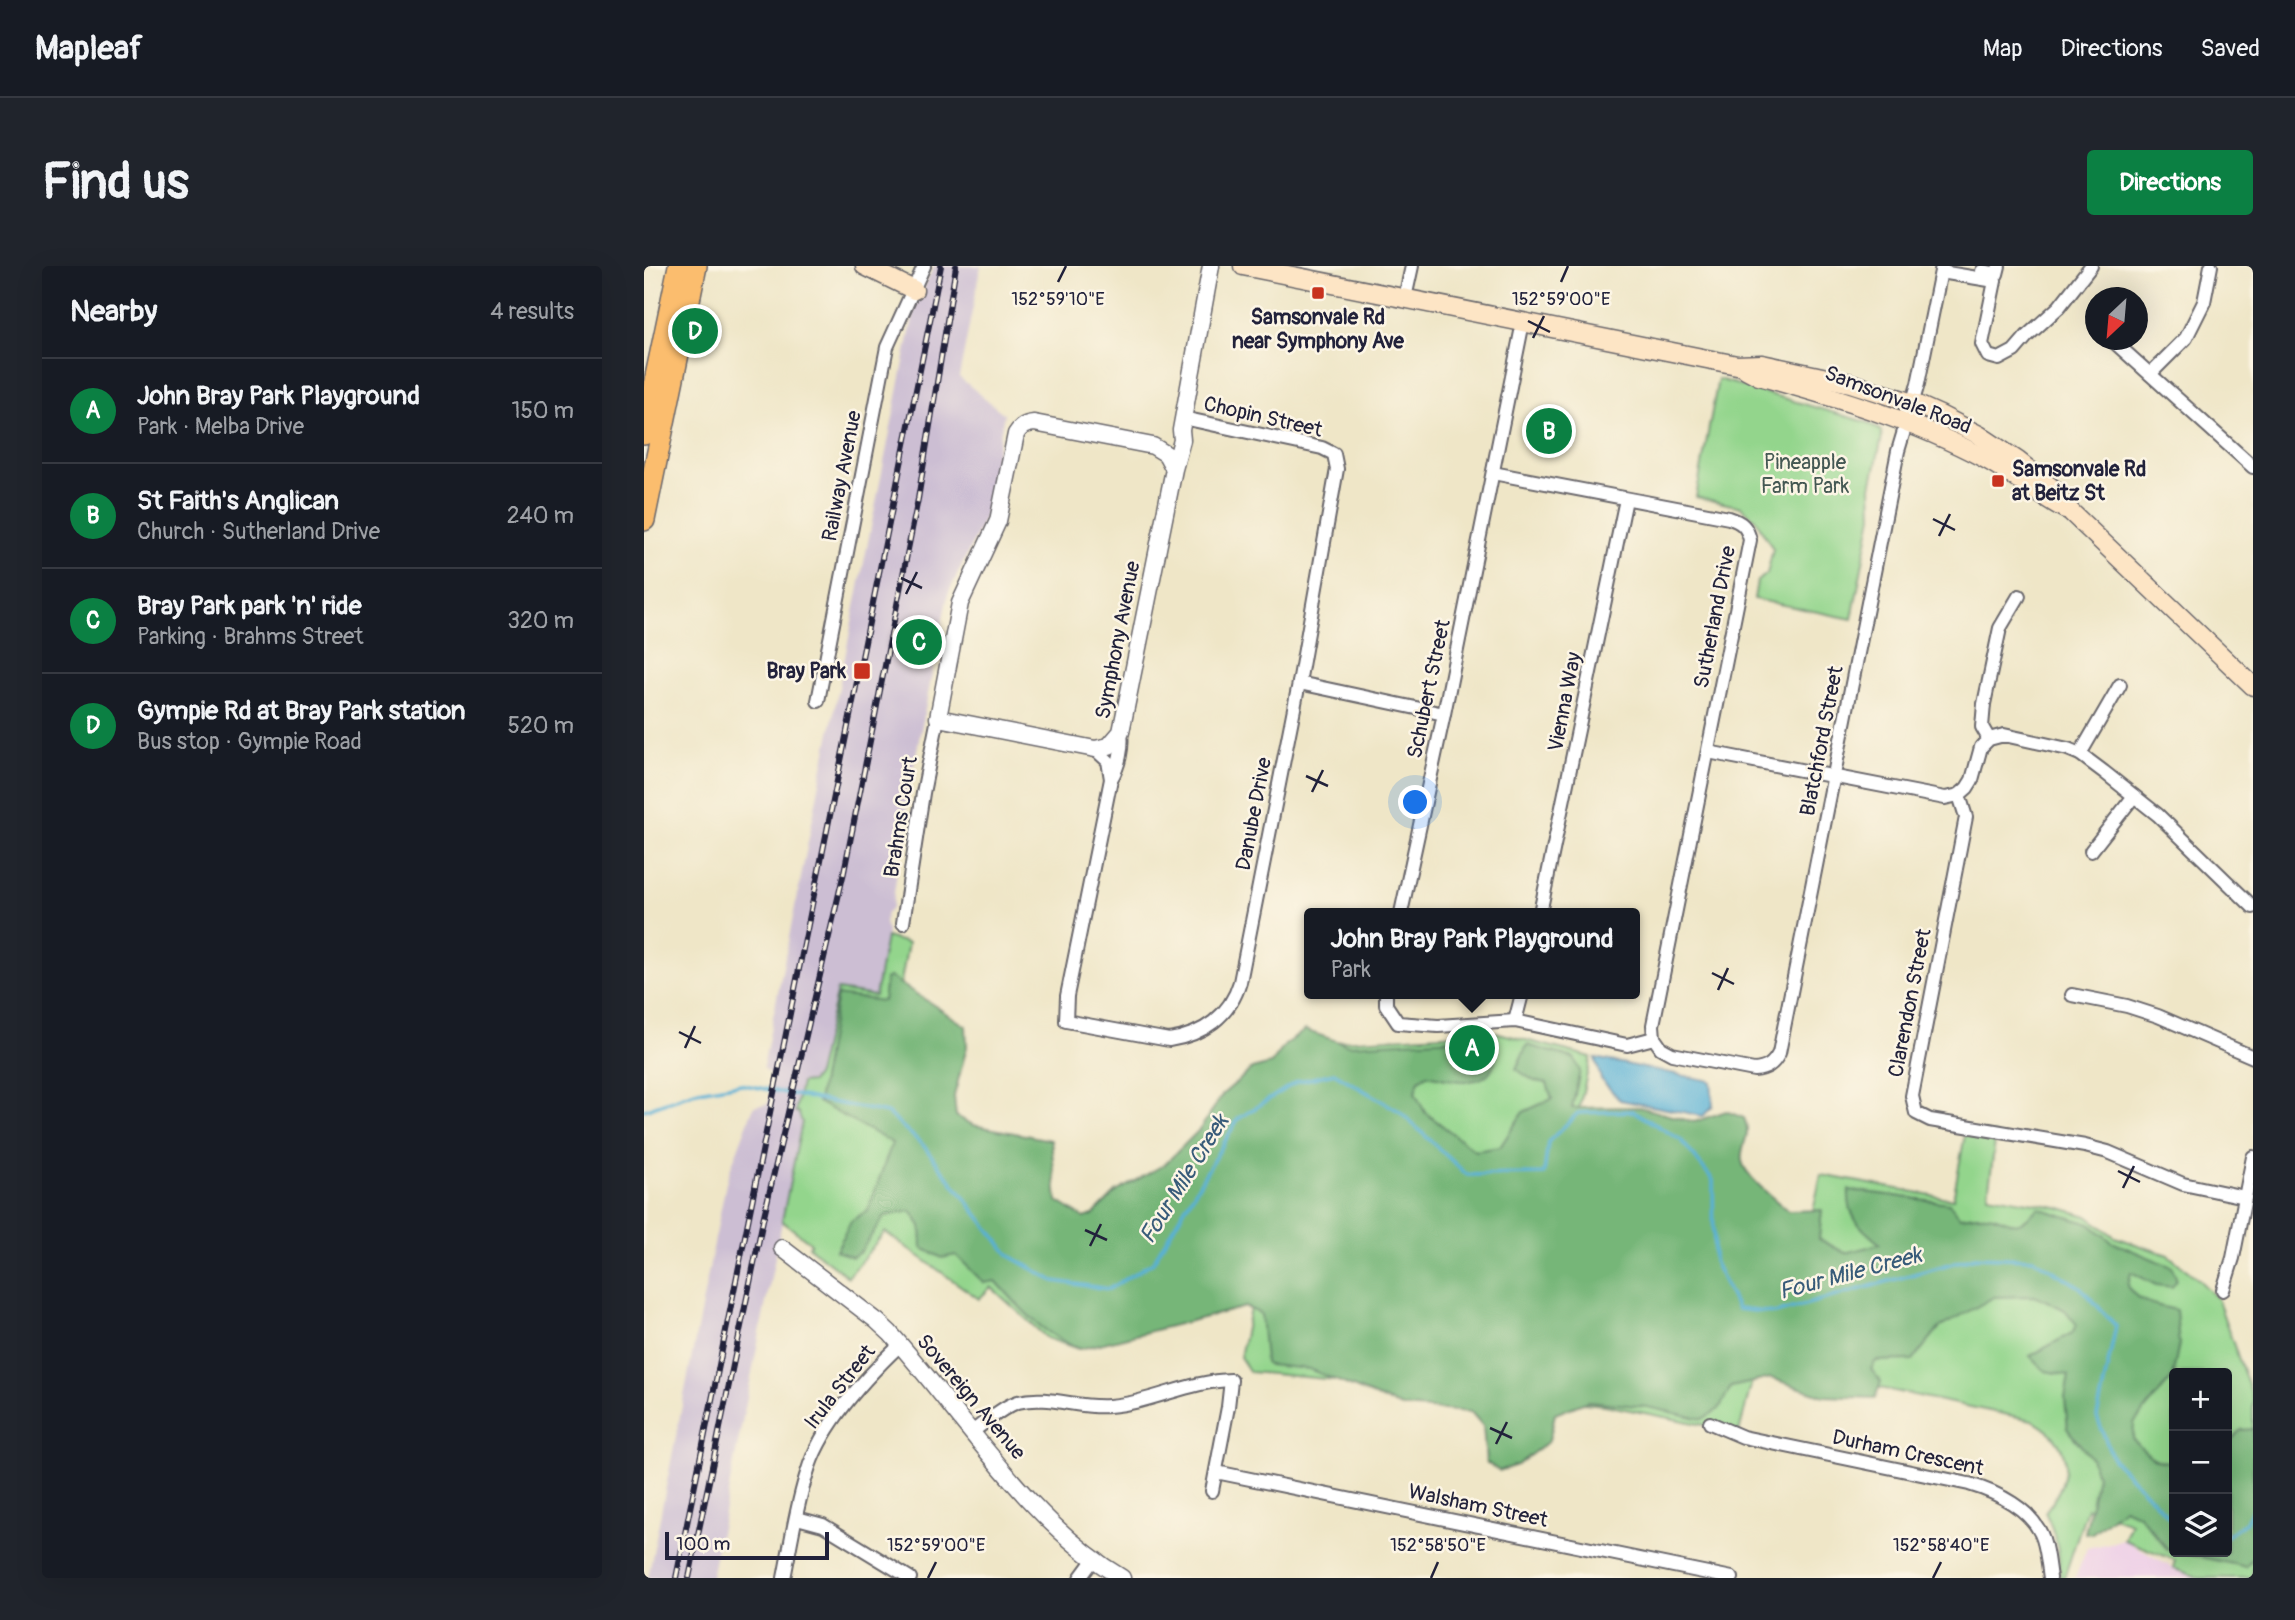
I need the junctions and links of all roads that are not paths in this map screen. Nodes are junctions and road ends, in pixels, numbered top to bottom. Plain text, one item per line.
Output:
1 (679, 266) edge
2 (696, 266) edge
3 (864, 266) edge
4 (924, 266) edge
5 (1211, 266) edge
6 (1243, 266) edge
7 (1412, 266) edge
8 (1999, 266) edge
9 (2091, 266) edge
10 (2211, 266) edge
11 (1944, 268) edge
12 (914, 290) junction
13 (1405, 298) junction
14 (1523, 323) junction
15 (2123, 350) edge
16 (1737, 365) junction
17 (2150, 374) junction
18 (1913, 403) junction
19 (1906, 422) junction
20 (1182, 424) junction
21 (644, 434) edge
22 (1153, 446) junction
23 (1334, 454) joint
24 (2253, 467) edge
25 (1174, 469) junction
26 (1493, 473) junction
27 (1626, 499) junction
28 (2072, 513) junction
29 (644, 520) edge
30 (2020, 596) dead end
31 (1299, 684) junction
32 (2120, 685) dead end
33 (2253, 686) edge
34 (818, 701) dead end
35 (1444, 714) junction
36 (938, 718) junction
37 (1121, 732) junction
38 (1989, 739) junction
39 (1095, 749) junction
40 (1708, 752) junction
41 (2080, 754) junction
42 (1835, 777) junction
43 (1111, 779) junction
44 (1959, 796) junction
45 (2134, 796) junction
46 (2091, 851) dead end
47 (2253, 907) edge
48 (1402, 908) edge
49 (1541, 908) edge
50 (903, 923) dead end
51 (2072, 995) dead end
52 (1386, 999) edge
53 (1521, 999) edge
54 (1066, 1021) joint
55 (1515, 1021) junction
56 (1654, 1038) junction
57 (2253, 1057) edge
58 (2253, 1157) edge
59 (2245, 1197) junction
60 (782, 1248) dead end
61 (2223, 1290) dead end
62 (900, 1345) junction
63 (1710, 1423) dead end
64 (972, 1432) junction
65 (1216, 1472) junction
66 (1212, 1491) dead end
67 (797, 1518) junction
68 (1094, 1559) junction
69 (784, 1578) edge
70 (910, 1578) edge
71 (1080, 1578) edge
72 (1122, 1578) edge
73 (1731, 1578) edge
74 (2050, 1578) edge

1 - 21 highway
2 - 29 highway
3 - 12 main road
4 - 12 street, Railway Avenue
5 - 20 street, Symphony Avenue
6 - 13 main road, Samsonvale Road
7 - 13 street
8 - 11 street
9 - 11 street
10 - 17 street
11 - 18 street, Blatchford Street
12 - 34 street, Railway Avenue
13 - 14 main road, Samsonvale Road
14 - 16 main road, Samsonvale Road
14 - 26 street
15 - 17 street
16 - 18 main road, Samsonvale Road
16 - 19 main road, Samsonvale Road
17 - 24 street
18 - 19 street, Blatchford Street
18 - 28 main road, Samsonvale Road
19 - 28 main road, Samsonvale Road
19 - 42 street, Blatchford Street
20 - 22 street
20 - 23 street, Chopin Street
20 - 25 street, Symphony Avenue
22 - 25 street
22 - 36 street
23 - 31 street, Danube Drive
25 - 37 street, Symphony Avenue
26 - 27 street, Sutherland Drive
26 - 35 street, Schubert Street
27 - 40 street, Sutherland Drive
27 - 49 street, Vienna Way
28 - 33 main road, Samsonvale Road
30 - 38 street
31 - 35 street
31 - 54 street, Danube Drive
32 - 41 street
35 - 48 street, Schubert Street
36 - 39 street
36 - 50 street, Brahms Court
37 - 39 street
37 - 43 street, Symphony Avenue
38 - 41 street
38 - 44 street
39 - 43 street
40 - 42 street
40 - 56 street, Sutherland Drive
41 - 45 street
42 - 44 street
42 - 56 street, Blatchford Street
43 - 54 street, Symphony Avenue
44 - 59 street, Clarendon Street
45 - 46 street
45 - 47 street
51 - 57 street
52 - 55 street
53 - 55 street
55 - 56 street
58 - 59 street
59 - 61 street
60 - 62 street, Sovereign Avenue
62 - 64 street, Sovereign Avenue
62 - 67 street, Irula Street
63 - 74 street, Durham Crescent
64 - 65 street
64 - 68 street, Sovereign Avenue
65 - 66 street
65 - 73 street, Walsham Street
67 - 69 street, Irula Street
67 - 70 street
68 - 71 street
68 - 72 street, Sovereign Avenue

